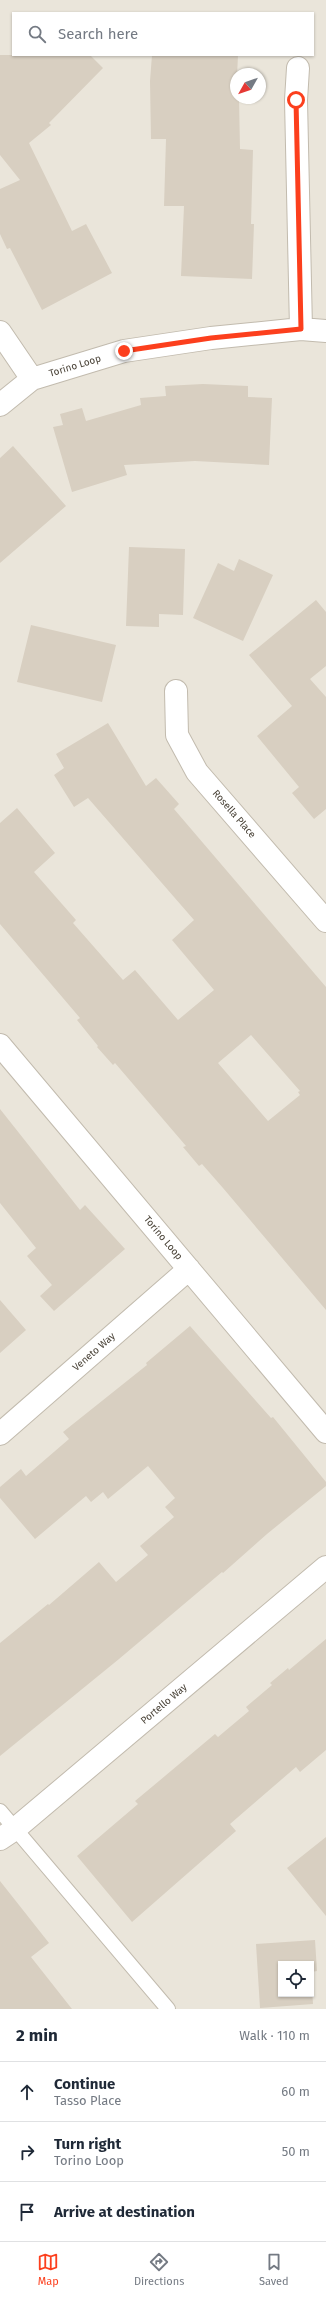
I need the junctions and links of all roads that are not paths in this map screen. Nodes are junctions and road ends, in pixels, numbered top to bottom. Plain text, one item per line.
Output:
1 (298, 68) dead end
2 (301, 329) junction
3 (326, 331) edge
4 (0, 332) edge
5 (32, 379) junction
6 (0, 405) edge
7 (176, 692) dead end
8 (326, 921) edge
9 (0, 1045) edge
10 (189, 1269) junction
11 (326, 1432) edge
12 (0, 1434) edge
13 (326, 1567) edge
14 (0, 1811) edge
15 (7, 1834) edge
16 (168, 2009) edge

1 - 2 street
2 - 3 street, Torino Loop
2 - 5 street, Torino Loop
4 - 5 street
5 - 6 street, Torino Loop
7 - 8 street, Rosella Place
9 - 10 street, Torino Loop
10 - 11 street, Torino Loop
10 - 12 street, Veneto Way
13 - 15 street, Portello Way
14 - 15 lane
15 - 16 lane

